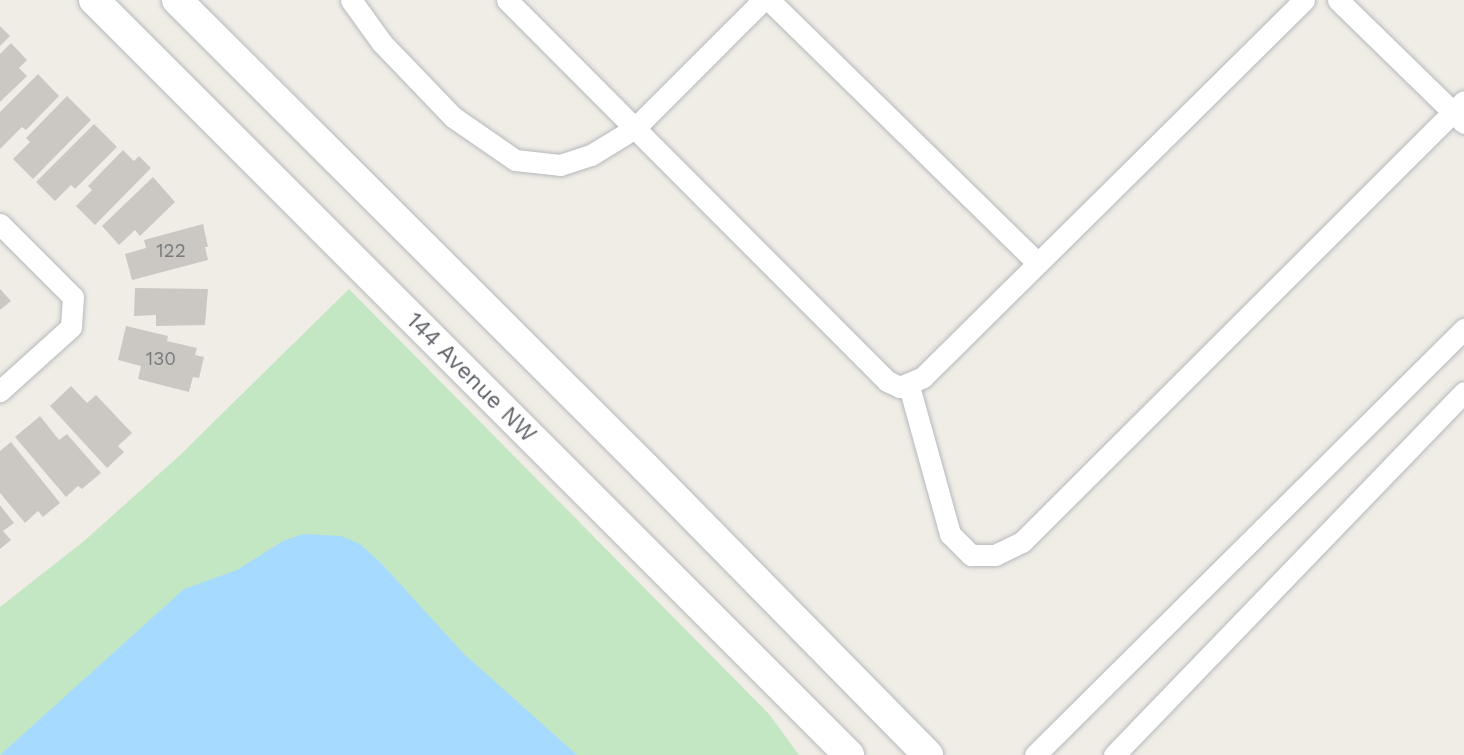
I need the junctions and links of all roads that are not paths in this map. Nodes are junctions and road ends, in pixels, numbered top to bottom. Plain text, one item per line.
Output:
1 (94, 0) edge
2 (177, 0) edge
3 (351, 0) edge
4 (507, 0) edge
5 (763, 0) edge
6 (769, 0) edge
7 (1304, 0) edge
8 (1338, 0) edge
9 (1460, 112) edge
10 (635, 128) junction
11 (0, 224) edge
12 (1038, 263) junction
13 (1464, 329) edge
14 (909, 386) junction
15 (0, 391) edge
16 (1464, 392) edge
17 (842, 751) edge
18 (928, 755) edge
19 (1035, 755) edge
20 (1114, 755) edge

1 - 17 main road, 144 Avenue NW
2 - 18 main road
3 - 10 street
4 - 10 street
5 - 10 street
6 - 12 street
7 - 12 street
8 - 9 street
9 - 14 street
10 - 14 street
11 - 15 street
12 - 14 street
13 - 19 street
16 - 20 street

